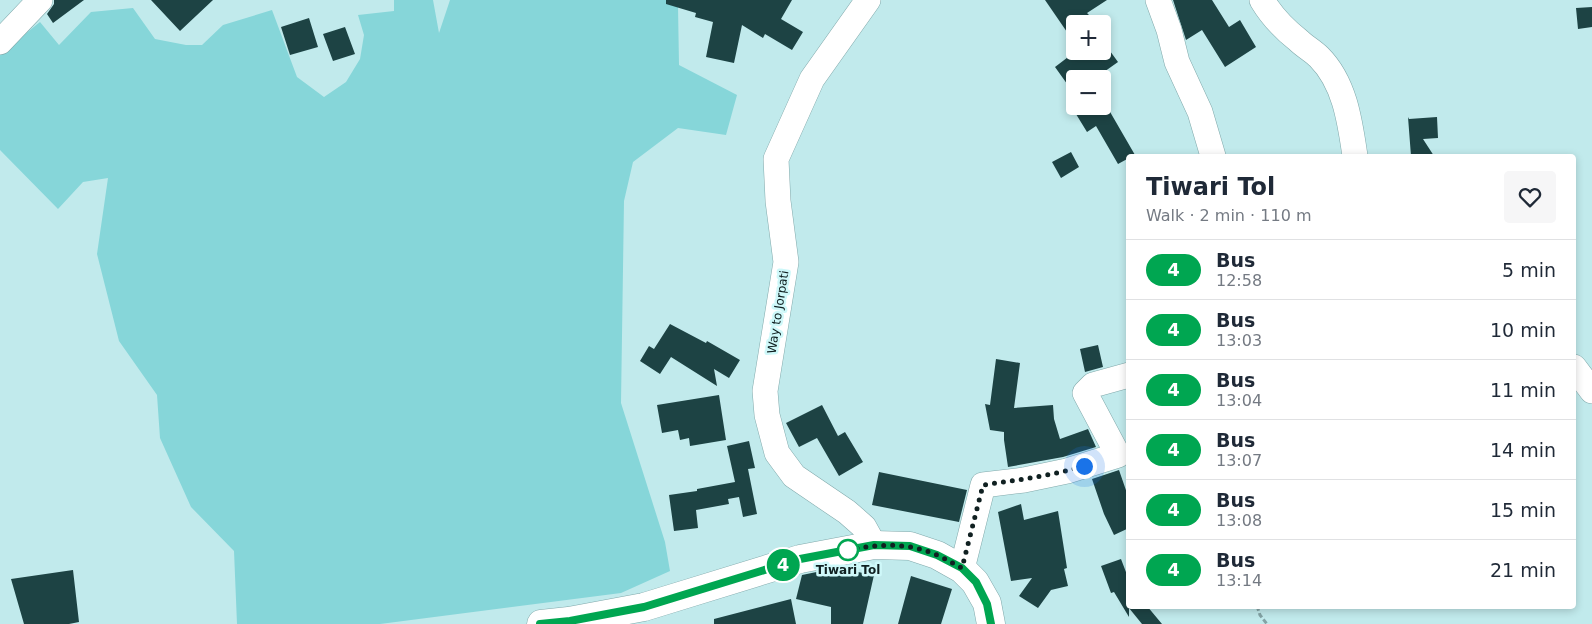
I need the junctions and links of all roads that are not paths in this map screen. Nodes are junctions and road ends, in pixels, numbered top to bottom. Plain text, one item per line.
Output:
1 (40, 0) edge
2 (868, 0) edge
3 (1158, 0) edge
4 (1262, 0) edge
5 (0, 42) edge
6 (1212, 154) edge
7 (1355, 154) edge
8 (1576, 370) edge
9 (1126, 376) edge
10 (1592, 391) edge
11 (874, 545) junction
12 (962, 568) junction
13 (541, 624) edge
14 (991, 624) edge

1 - 5 street
2 - 11 street, Way to Jorpati
3 - 6 street
4 - 7 street
8 - 10 street
9 - 12 street
11 - 12 main road
11 - 13 main road
12 - 14 main road

